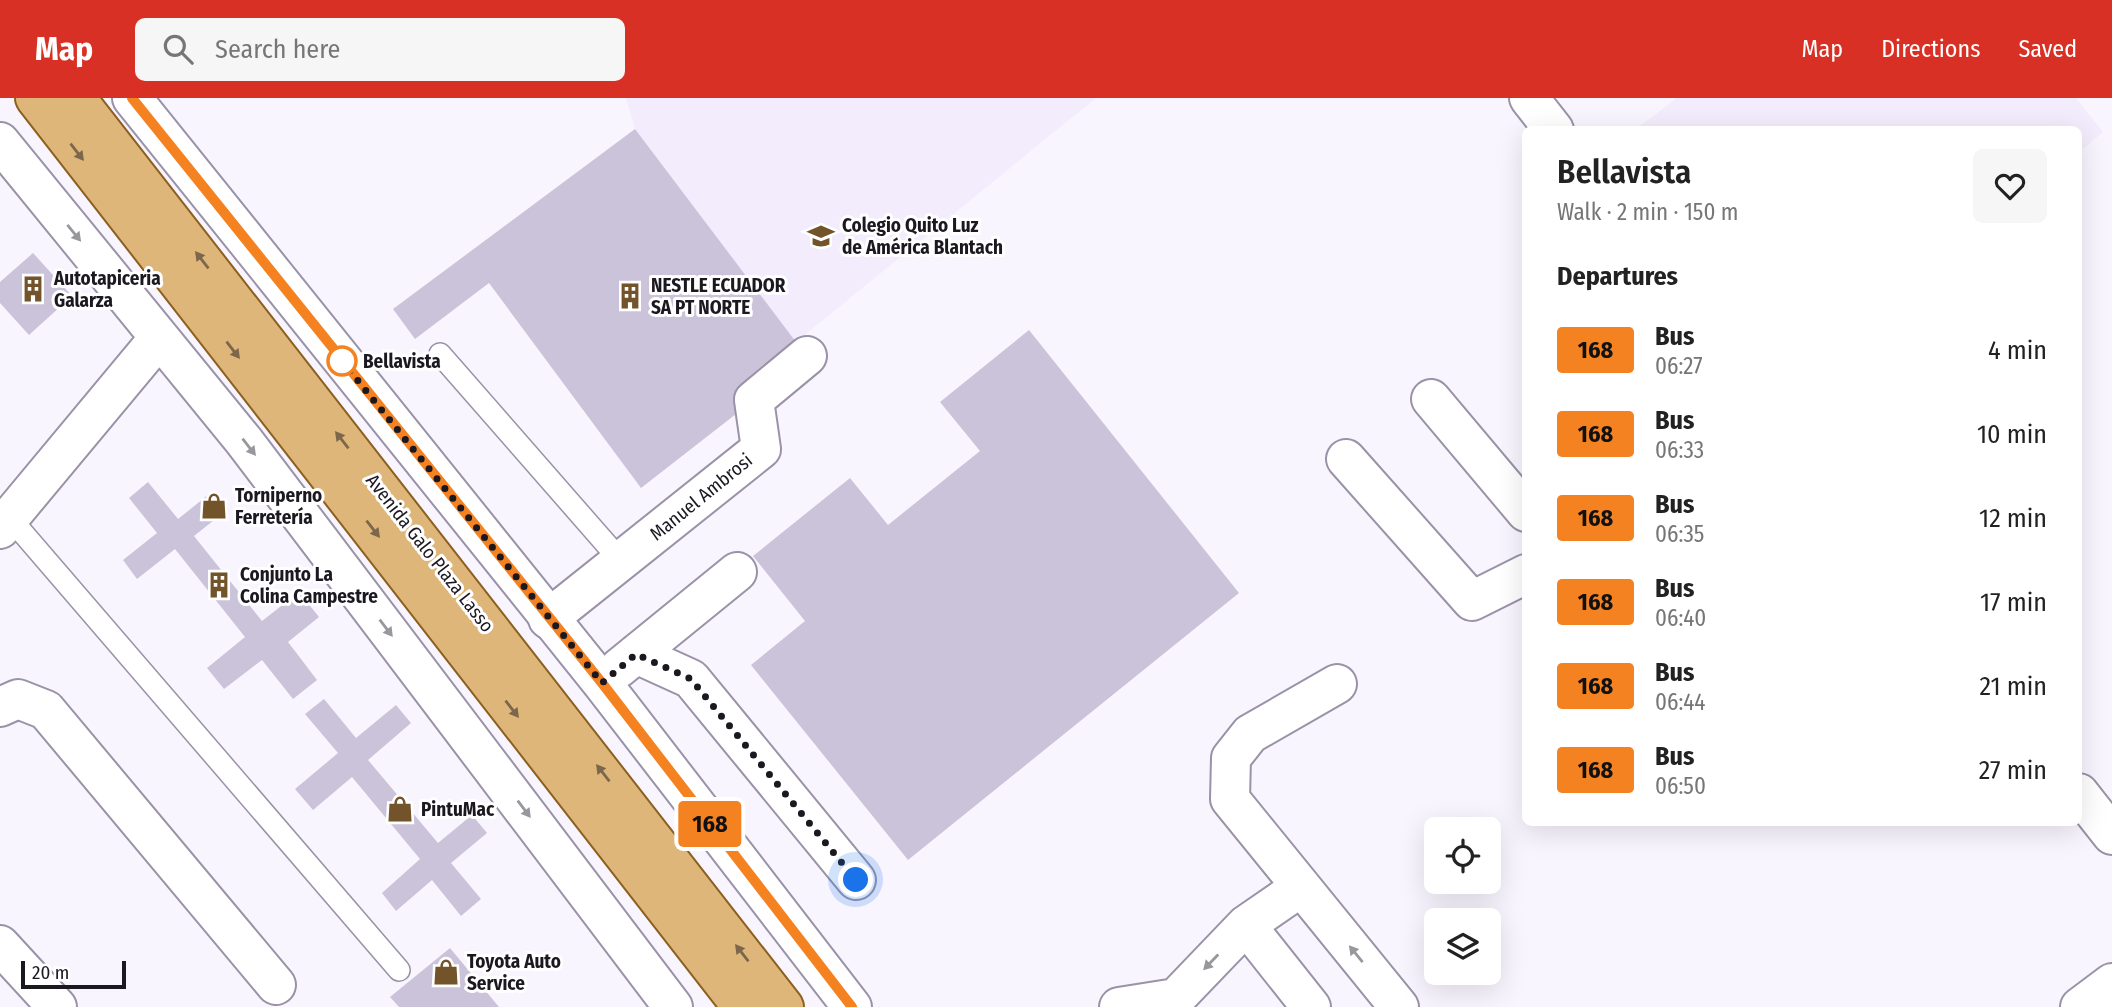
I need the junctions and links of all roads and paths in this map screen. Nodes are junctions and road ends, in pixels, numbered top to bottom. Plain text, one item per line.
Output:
1 (35, 98) edge
2 (76, 98) edge
3 (132, 98) edge
4 (1529, 98) edge
5 (1550, 126) edge
6 (0, 142) edge
7 (159, 338) junction
8 (440, 355) dead end
9 (807, 356) dead end
10 (1432, 400) dead end
11 (1346, 458) dead end
12 (1522, 507) edge
13 (5, 523) edge
14 (621, 561) junction
15 (737, 572) dead end
16 (1522, 576) edge
17 (548, 619) junction
18 (636, 654) junction
19 (602, 683) junction
20 (1337, 684) dead end
21 (0, 706) edge
22 (2082, 797) edge
23 (2112, 835) edge
24 (856, 880) dead end
25 (1301, 887) junction
26 (1246, 925) junction
27 (0, 945) edge
28 (399, 970) dead end
29 (2112, 983) edge
30 (276, 985) dead end
31 (1178, 1004) edge
32 (57, 1007) edge
33 (673, 1007) edge
34 (742, 1007) edge
35 (784, 1007) edge
36 (852, 1007) edge
37 (1119, 1007) edge
38 (1311, 1007) edge
39 (1399, 1007) edge
40 (2080, 1007) edge

1 -> 34 main road, Avenida Galo Plaza Lasso
35 -> 2 main road, Avenida Galo Plaza Lasso
3 - 17 street
4 - 5 street
6 -> 7 street
7 - 13 street
7 -> 33 street
8 - 14 lane
9 - 14 street, Manuel Ambrosi
10 - 12 street
11 - 16 street
13 - 28 lane
14 - 17 street, Manuel Ambrosi
15 - 18 street
17 - 19 street
18 - 19 street
18 - 24 street
19 - 36 street
20 - 25 street
21 - 30 street
22 - 23 street
25 - 26 street
39 -> 25 street
26 -> 31 street
26 - 38 street
27 - 32 street
29 - 40 street
31 - 37 street

